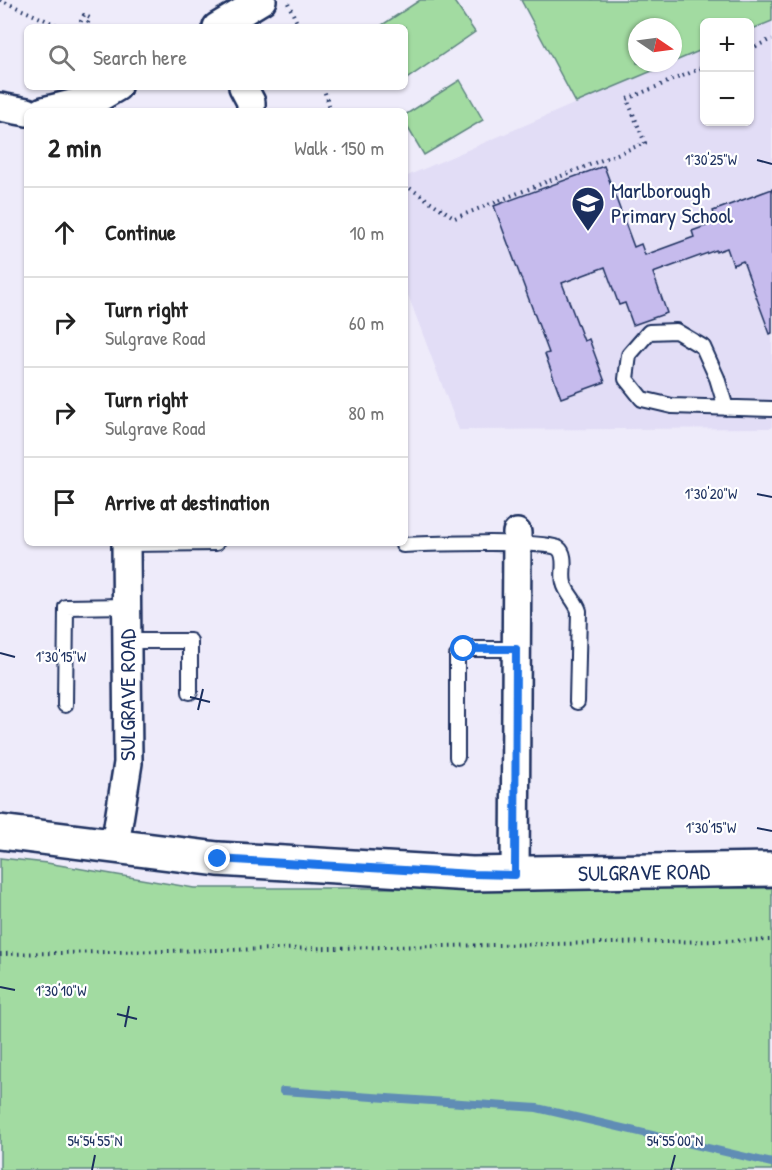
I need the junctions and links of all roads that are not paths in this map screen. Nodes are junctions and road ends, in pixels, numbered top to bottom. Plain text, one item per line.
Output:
1 (262, 0) edge
2 (222, 24) edge
3 (112, 90) edge
4 (245, 90) edge
5 (0, 107) edge
6 (55, 108) edge
7 (251, 108) edge
8 (24, 111) edge
9 (726, 408) junction
10 (772, 409) edge
11 (517, 539) junction
12 (408, 544) edge
13 (126, 546) edge
14 (127, 606) junction
15 (127, 641) junction
16 (516, 649) junction
17 (190, 692) dead end
18 (577, 702) dead end
19 (65, 705) dead end
20 (458, 757) dead end
21 (0, 832) edge
22 (115, 845) junction
23 (772, 869) edge
24 (515, 875) junction

1 - 2 street
3 - 6 street
4 - 7 street
5 - 8 street
9 - 9 lane
9 - 10 lane
11 - 12 lane
11 - 16 street
11 - 18 lane
13 - 14 street, SULGRAVE ROAD
14 - 15 street, SULGRAVE ROAD
14 - 19 lane
15 - 17 lane
15 - 22 street, SULGRAVE ROAD
16 - 20 lane
16 - 24 street
21 - 22 street, SULGRAVE ROAD
22 - 24 street, SULGRAVE ROAD
23 - 24 street, SULGRAVE ROAD

